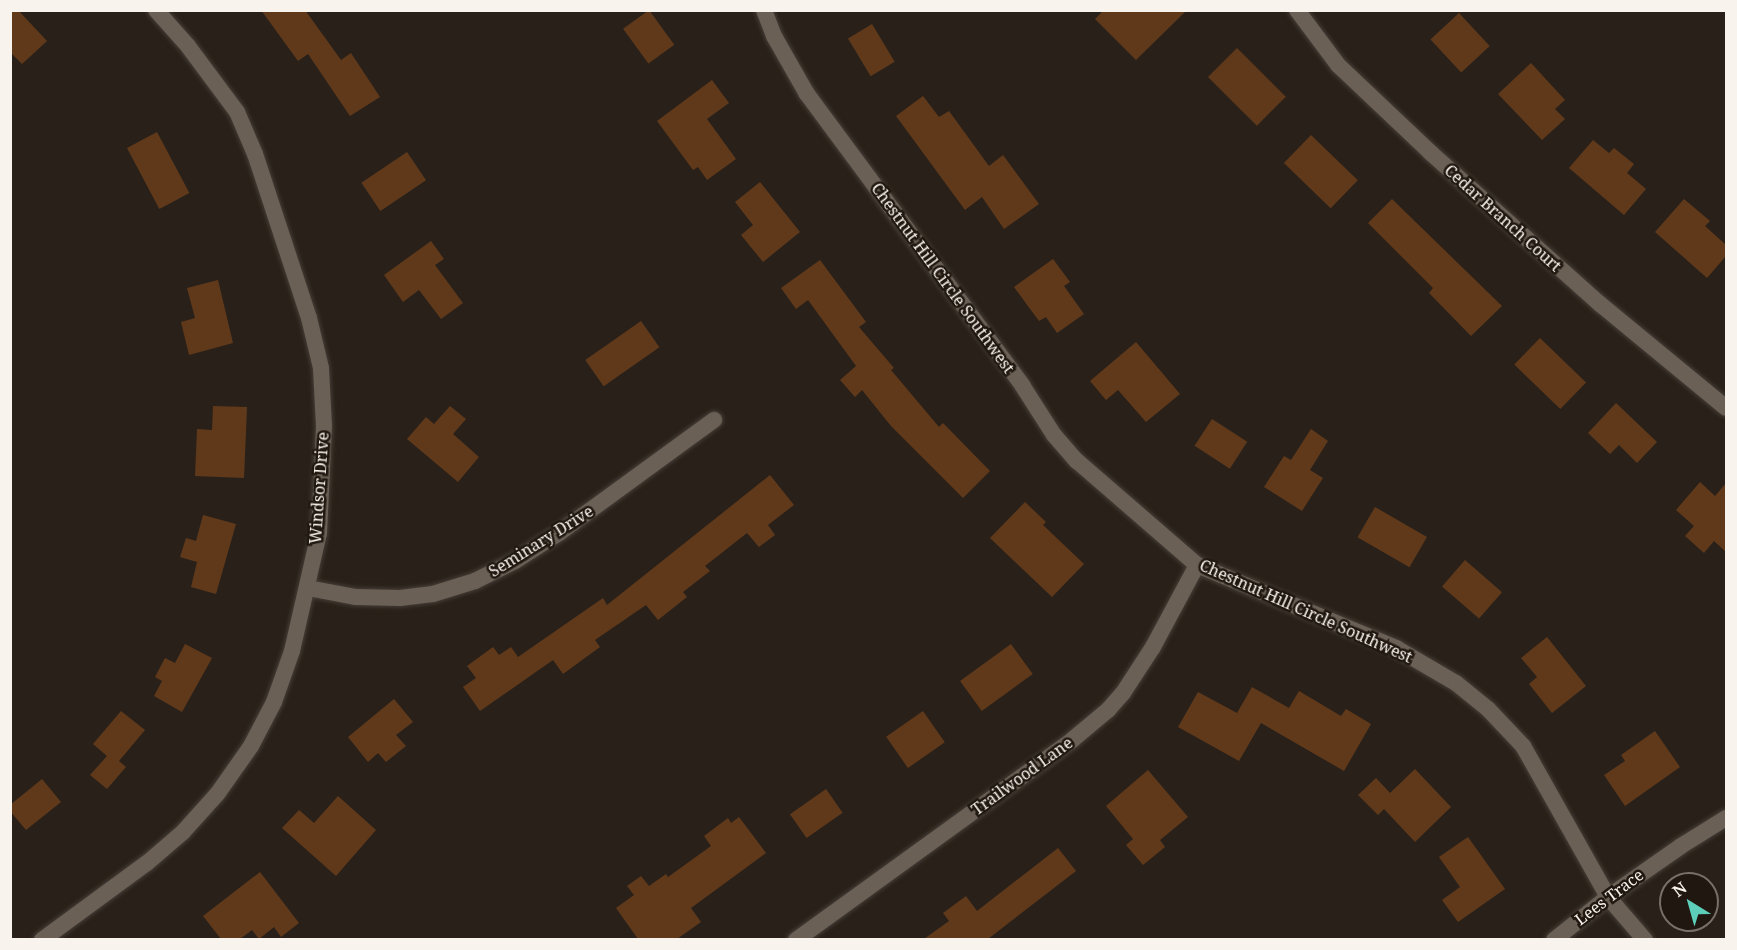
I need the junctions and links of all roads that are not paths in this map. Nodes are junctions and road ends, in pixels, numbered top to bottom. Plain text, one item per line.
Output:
1 (156, 10) edge
2 (764, 10) edge
3 (1297, 10) edge
4 (1726, 408) edge
5 (714, 420) dead end
6 (1197, 565) junction
7 (308, 588) junction
8 (1726, 818) edge
9 (1608, 897) junction
10 (42, 939) edge
11 (796, 939) edge
12 (1554, 939) edge
13 (1645, 939) edge

1 - 7 street, Windsor Drive
2 - 6 street, Chestnut Hill Circle Southwest
3 - 4 street, Cedar Branch Court
5 - 7 street, Seminary Drive
6 - 9 street, Chestnut Hill Circle Southwest
6 - 11 street, Trailwood Lane
7 - 10 street, Windsor Drive
8 - 9 street, Lees Trace
9 - 12 street, Lees Trace
9 - 13 street, Chestnut Hill Circle Southwest

